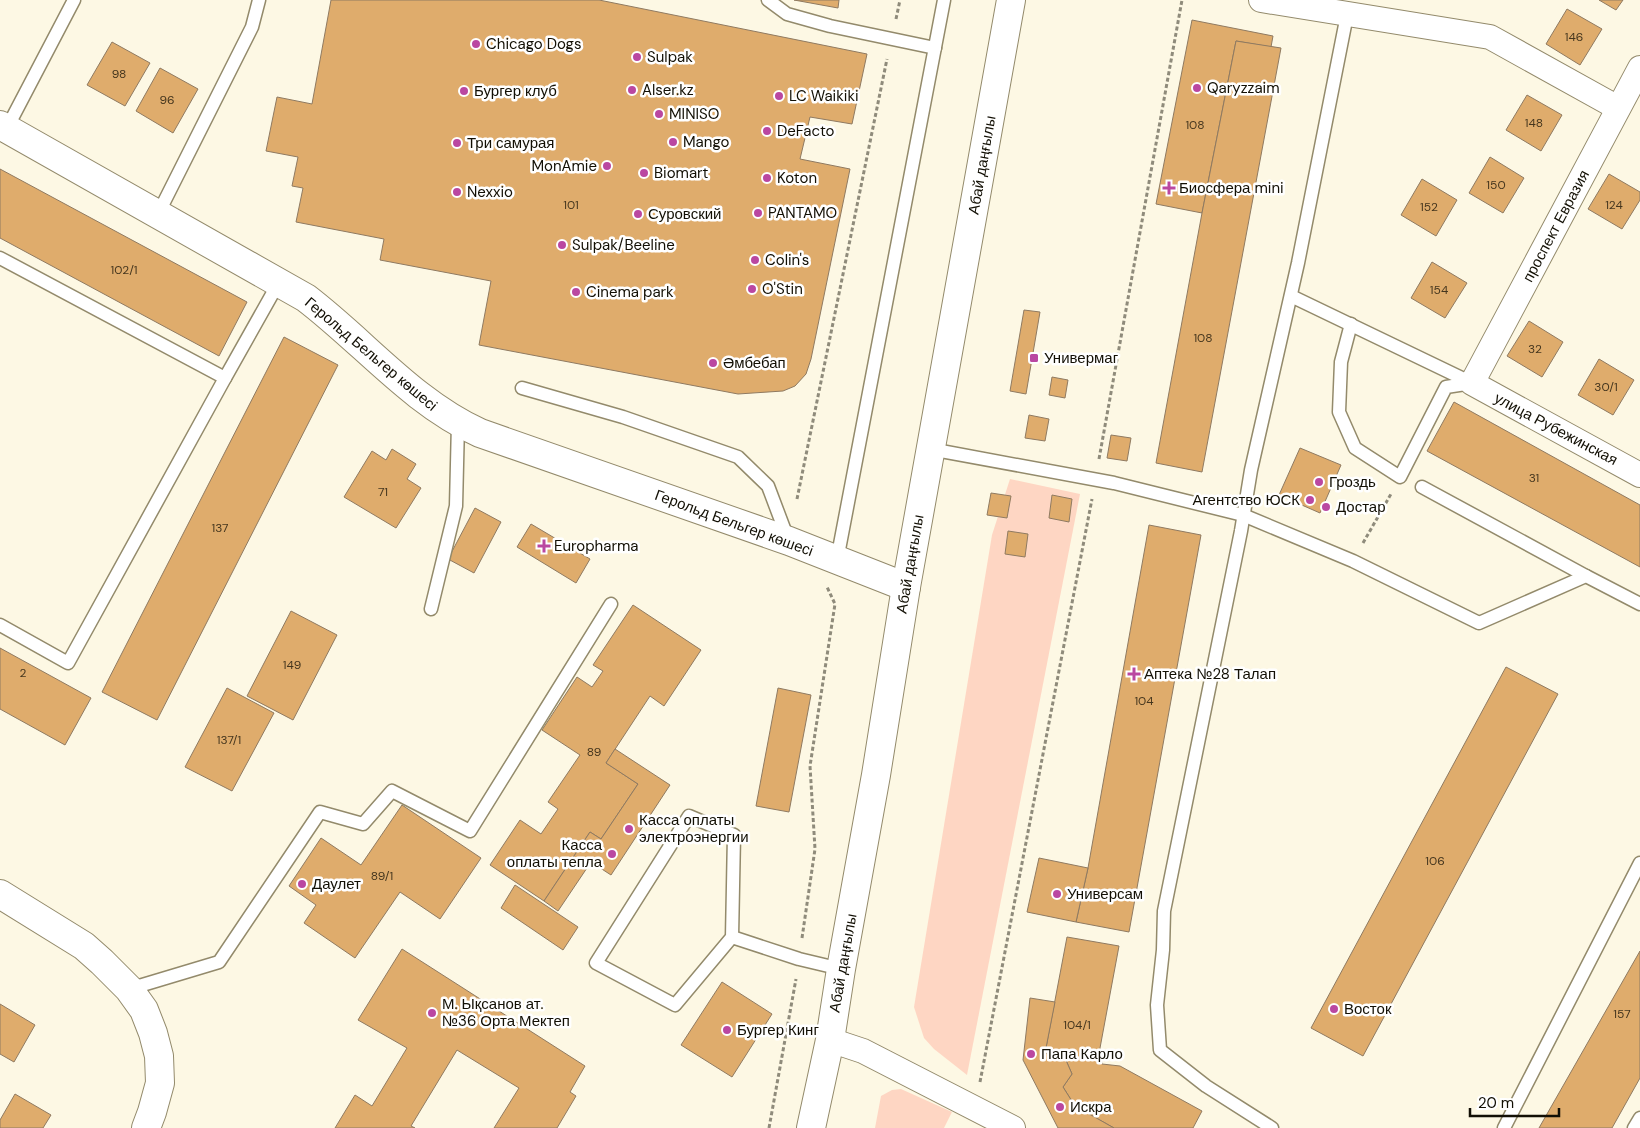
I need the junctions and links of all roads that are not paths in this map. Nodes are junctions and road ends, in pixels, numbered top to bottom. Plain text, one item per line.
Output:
1 (74, 0) edge
2 (259, 0) edge
3 (768, 0) edge
4 (944, 0) edge
5 (1011, 0) edge
6 (1261, 0) edge
7 (1348, 15) junction
8 (935, 48) junction
9 (1640, 68) edge
10 (1618, 108) junction
11 (4, 126) edge
12 (158, 214) junction
13 (0, 258) edge
14 (279, 282) junction
15 (1291, 296) junction
16 (1351, 324) junction
17 (225, 378) junction
18 (1472, 383) junction
19 (522, 388) dead end
20 (458, 423) junction
21 (930, 449) junction
22 (1640, 475) edge
23 (1422, 487) dead end
24 (1243, 515) junction
25 (789, 541) junction
26 (830, 570) junction
27 (1586, 576) junction
28 (906, 586) junction
29 (611, 604) dead end
30 (1640, 604) edge
31 (431, 609) dead end
32 (0, 624) edge
33 (1640, 863) edge
34 (0, 894) edge
35 (732, 937) junction
36 (841, 969) junction
37 (129, 989) junction
38 (830, 1040) junction
39 (1640, 1118) edge
40 (146, 1128) edge
41 (811, 1128) edge
42 (1013, 1128) edge
43 (1272, 1128) edge
44 (1504, 1128) edge
45 (1634, 1128) edge

1 - 11 lane
2 - 12 lane
3 - 8 lane
4 - 8 lane
5 - 21 main road, Абай даңғылы
6 - 7 street
7 - 10 street
7 - 15 lane
8 - 26 lane
9 - 10 street, проспект Евразия
10 - 18 street, проспект Евразия
11 - 12 main road, Герольд Бельгер көшесі
12 - 14 main road, Герольд Бельгер көшесі
13 - 17 lane
14 - 17 lane
14 - 20 main road, Герольд Бельгер көшесі
15 - 16 lane
15 - 24 lane
16 - 18 lane
16 - 18 lane
17 - 32 lane
18 - 22 street, улица Рубежинская
19 - 25 lane
20 - 25 main road, Герольд Бельгер көшесі
20 - 31 lane
21 - 24 lane
21 - 28 main road, Абай даңғылы
23 - 27 lane
24 - 27 lane
24 - 43 lane
25 - 26 main road, Герольд Бельгер көшесі
26 - 28 main road, Герольд Бельгер көшесі
27 - 30 lane
28 - 36 main road, Абай даңғылы
29 - 37 lane
33 - 44 lane
34 - 37 main road
35 - 35 lane
35 - 36 lane
36 - 38 main road, Абай даңғылы
37 - 40 main road
38 - 41 main road, Абай даңғылы
38 - 42 street
39 - 45 lane

